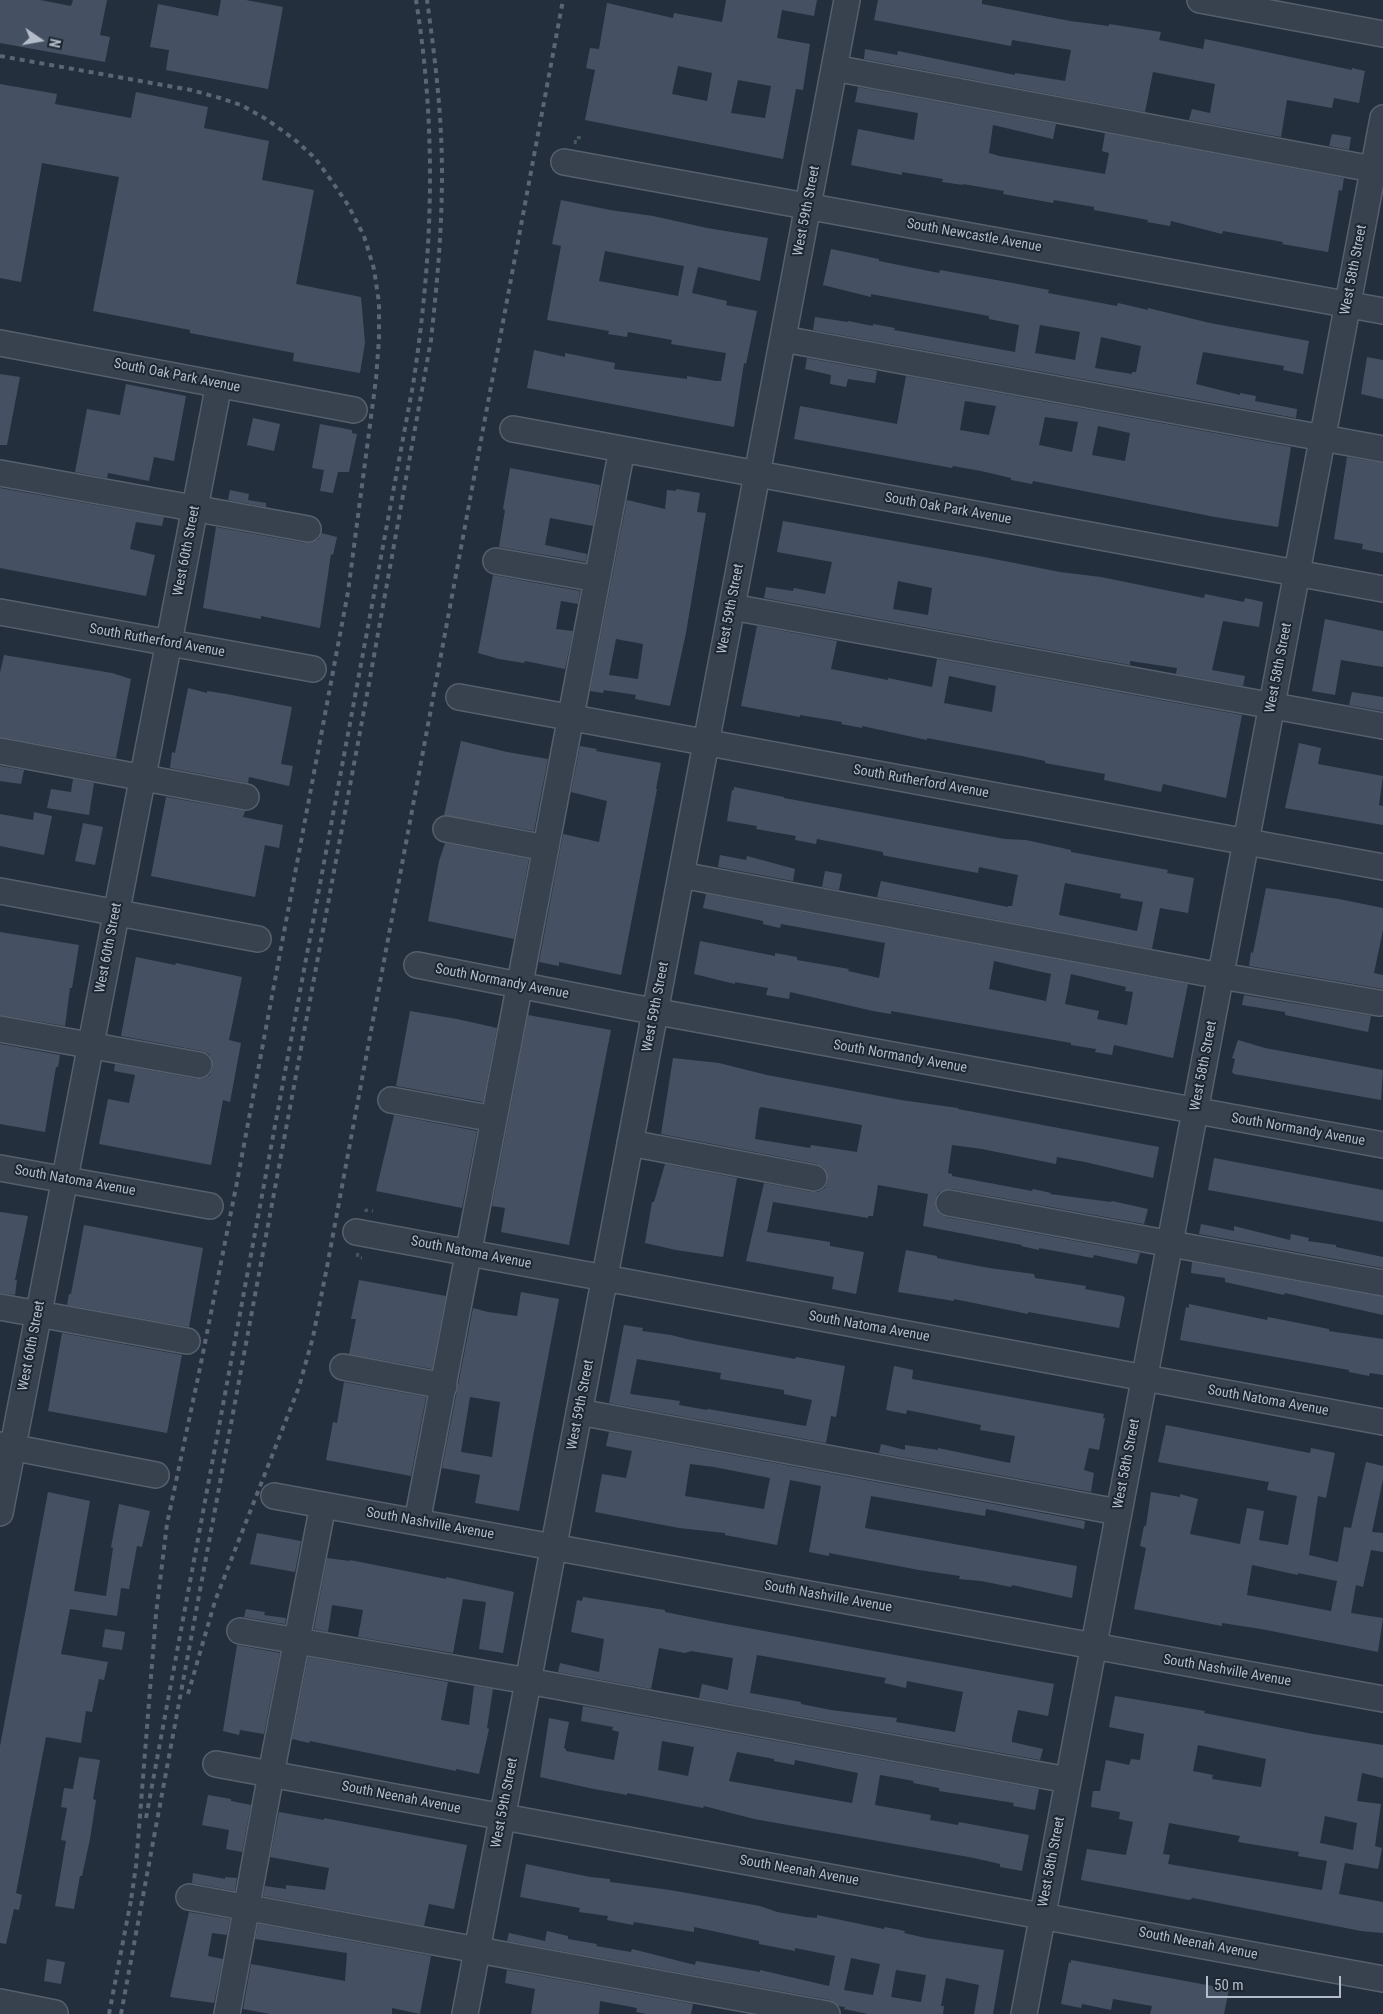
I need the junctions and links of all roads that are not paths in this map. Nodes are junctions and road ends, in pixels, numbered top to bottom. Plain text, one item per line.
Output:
1 (847, 0) edge
2 (1200, 0) edge
3 (1383, 34) edge
4 (834, 68) junction
5 (1383, 118) edge
6 (564, 162) dead end
7 (1378, 170) edge
8 (808, 205) junction
9 (1348, 304) junction
10 (1383, 310) edge
11 (783, 338) junction
12 (0, 343) edge
13 (219, 384) junction
14 (354, 410) dead end
15 (513, 428) dead end
16 (1323, 438) junction
17 (622, 449) junction
18 (1383, 449) edge
19 (0, 473) edge
20 (757, 474) junction
21 (195, 509) junction
22 (308, 529) dead end
23 (496, 561) dead end
24 (1297, 573) junction
25 (597, 580) junction
26 (1383, 589) edge
27 (732, 607) junction
28 (0, 612) edge
29 (169, 643) junction
30 (313, 669) dead end
31 (460, 697) dead end
32 (1272, 706) junction
33 (571, 718) junction
34 (1383, 726) edge
35 (706, 742) junction
36 (0, 751) edge
37 (143, 777) junction
38 (246, 797) dead end
39 (446, 829) dead end
40 (1246, 842) junction
41 (546, 848) junction
42 (1383, 867) edge
43 (681, 875) junction
44 (0, 891) edge
45 (116, 913) junction
46 (258, 939) dead end
47 (417, 965) dead end
48 (1221, 976) junction
49 (520, 985) junction
50 (1378, 1003) dead end
51 (655, 1012) junction
52 (0, 1029) edge
53 (90, 1046) junction
54 (199, 1066) dead end
55 (390, 1100) dead end
56 (1195, 1111) junction
57 (494, 1119) junction
58 (630, 1143) junction
59 (1383, 1145) edge
60 (0, 1168) edge
61 (814, 1178) dead end
62 (64, 1179) junction
63 (948, 1203) dead end
64 (210, 1206) dead end
65 (356, 1232) dead end
66 (1169, 1244) junction
67 (469, 1252) junction
68 (605, 1278) junction
69 (1383, 1283) edge
70 (0, 1306) edge
71 (38, 1314) junction
72 (187, 1341) dead end
73 (343, 1367) dead end
74 (1144, 1378) junction
75 (444, 1386) junction
76 (579, 1412) junction
77 (1383, 1422) edge
78 (6, 1446) edge
79 (156, 1475) dead end
80 (274, 1496) dead end
81 (323, 1505) junction
82 (1118, 1512) junction
83 (0, 1513) edge
84 (417, 1522) junction
85 (554, 1547) junction
86 (240, 1631) dead end
87 (296, 1641) junction
88 (1093, 1646) junction
89 (528, 1681) junction
90 (1383, 1700) edge
91 (216, 1764) dead end
92 (271, 1774) junction
93 (1068, 1780) junction
94 (503, 1817) junction
95 (188, 1897) dead end
96 (247, 1908) junction
97 (1042, 1915) junction
98 (478, 1950) junction
99 (1383, 1978) edge
100 (0, 2002) edge
101 (55, 2013) dead end
102 (228, 2014) edge
103 (466, 2014) edge
104 (827, 2014) edge
105 (1024, 2014) edge

1 - 4 street, West 59th Street
2 - 3 street
4 - 7 street
4 - 8 street, West 59th Street
5 - 7 street, West 58th Street
6 - 8 street, South Newcastle Avenue
7 - 9 street, West 58th Street
8 - 9 street, South Newcastle Avenue
8 - 11 street, West 59th Street
9 - 10 street, South Newcastle Avenue
9 - 16 street, West 58th Street
11 - 16 street
11 - 20 street, West 59th Street
12 - 13 street, South Oak Park Avenue
13 - 14 street, South Oak Park Avenue
13 - 21 street, West 60th Street
15 - 17 street, South Oak Park Avenue
16 - 18 street
16 - 24 street, West 58th Street
17 - 20 street, South Oak Park Avenue
17 - 25 street
19 - 21 street
20 - 24 street, South Oak Park Avenue
20 - 27 street, West 59th Street
21 - 22 street
21 - 29 street, West 60th Street
23 - 25 street
24 - 26 street, South Oak Park Avenue
24 - 32 street, West 58th Street
25 - 33 street
27 - 32 street
27 - 35 street, West 59th Street
28 - 29 street, South Rutherford Avenue
29 - 30 street, South Rutherford Avenue
29 - 37 street, West 60th Street
31 - 33 street, South Rutherford Avenue
32 - 34 street
32 - 40 street, West 58th Street
33 - 35 street, South Rutherford Avenue
33 - 41 street
35 - 40 street, South Rutherford Avenue
35 - 43 street, West 59th Street
36 - 37 street
37 - 38 street
37 - 45 street, West 60th Street
39 - 41 street
40 - 42 street, South Rutherford Avenue
40 - 48 street, West 58th Street
41 - 49 street
43 - 48 street
43 - 51 street, West 59th Street
44 - 45 street
45 - 46 street
45 - 53 street, West 60th Street
47 - 49 street, South Normandy Avenue
48 - 50 street
48 - 56 street, West 58th Street
49 - 51 street, South Normandy Avenue
49 - 57 street
51 - 56 street, South Normandy Avenue
51 - 58 street, West 59th Street
52 - 53 street
53 - 54 street
53 - 62 street, West 60th Street
55 - 57 street
56 - 59 street, South Normandy Avenue
56 - 66 street, West 58th Street
57 - 67 street
58 - 61 street
58 - 68 street, West 59th Street
60 - 62 street, South Natoma Avenue
62 - 64 street, South Natoma Avenue
62 - 71 street, West 60th Street
63 - 66 street
65 - 67 street, South Natoma Avenue
66 - 69 street
66 - 74 street, West 58th Street
67 - 68 street, South Natoma Avenue
67 - 75 street
68 - 74 street, South Natoma Avenue
68 - 76 street, West 59th Street
70 - 71 street
71 - 72 street
71 - 78 street, West 60th Street
73 - 75 street
74 - 77 street, South Natoma Avenue
74 - 82 street, West 58th Street
75 - 84 street
76 - 82 street
76 - 85 street, West 59th Street
78 - 79 street
78 - 83 street, West 60th Street
80 - 81 street, South Nashville Avenue
81 - 84 street, South Nashville Avenue
81 - 87 street
82 - 88 street, West 58th Street
84 - 85 street, South Nashville Avenue
85 - 88 street, South Nashville Avenue
85 - 89 street, West 59th Street
86 - 87 street
87 - 89 street
87 - 92 street
88 - 90 street, South Nashville Avenue
88 - 93 street, West 58th Street
89 - 93 street
89 - 94 street, West 59th Street
91 - 92 street, South Neenah Avenue
92 - 94 street, South Neenah Avenue
92 - 96 street
93 - 97 street, West 58th Street
94 - 97 street, South Neenah Avenue
94 - 98 street, West 59th Street
95 - 96 street
96 - 98 street
96 - 102 street
97 - 99 street, South Neenah Avenue
97 - 105 street, West 58th Street
98 - 103 street, West 59th Street
98 - 104 street
100 - 101 street

